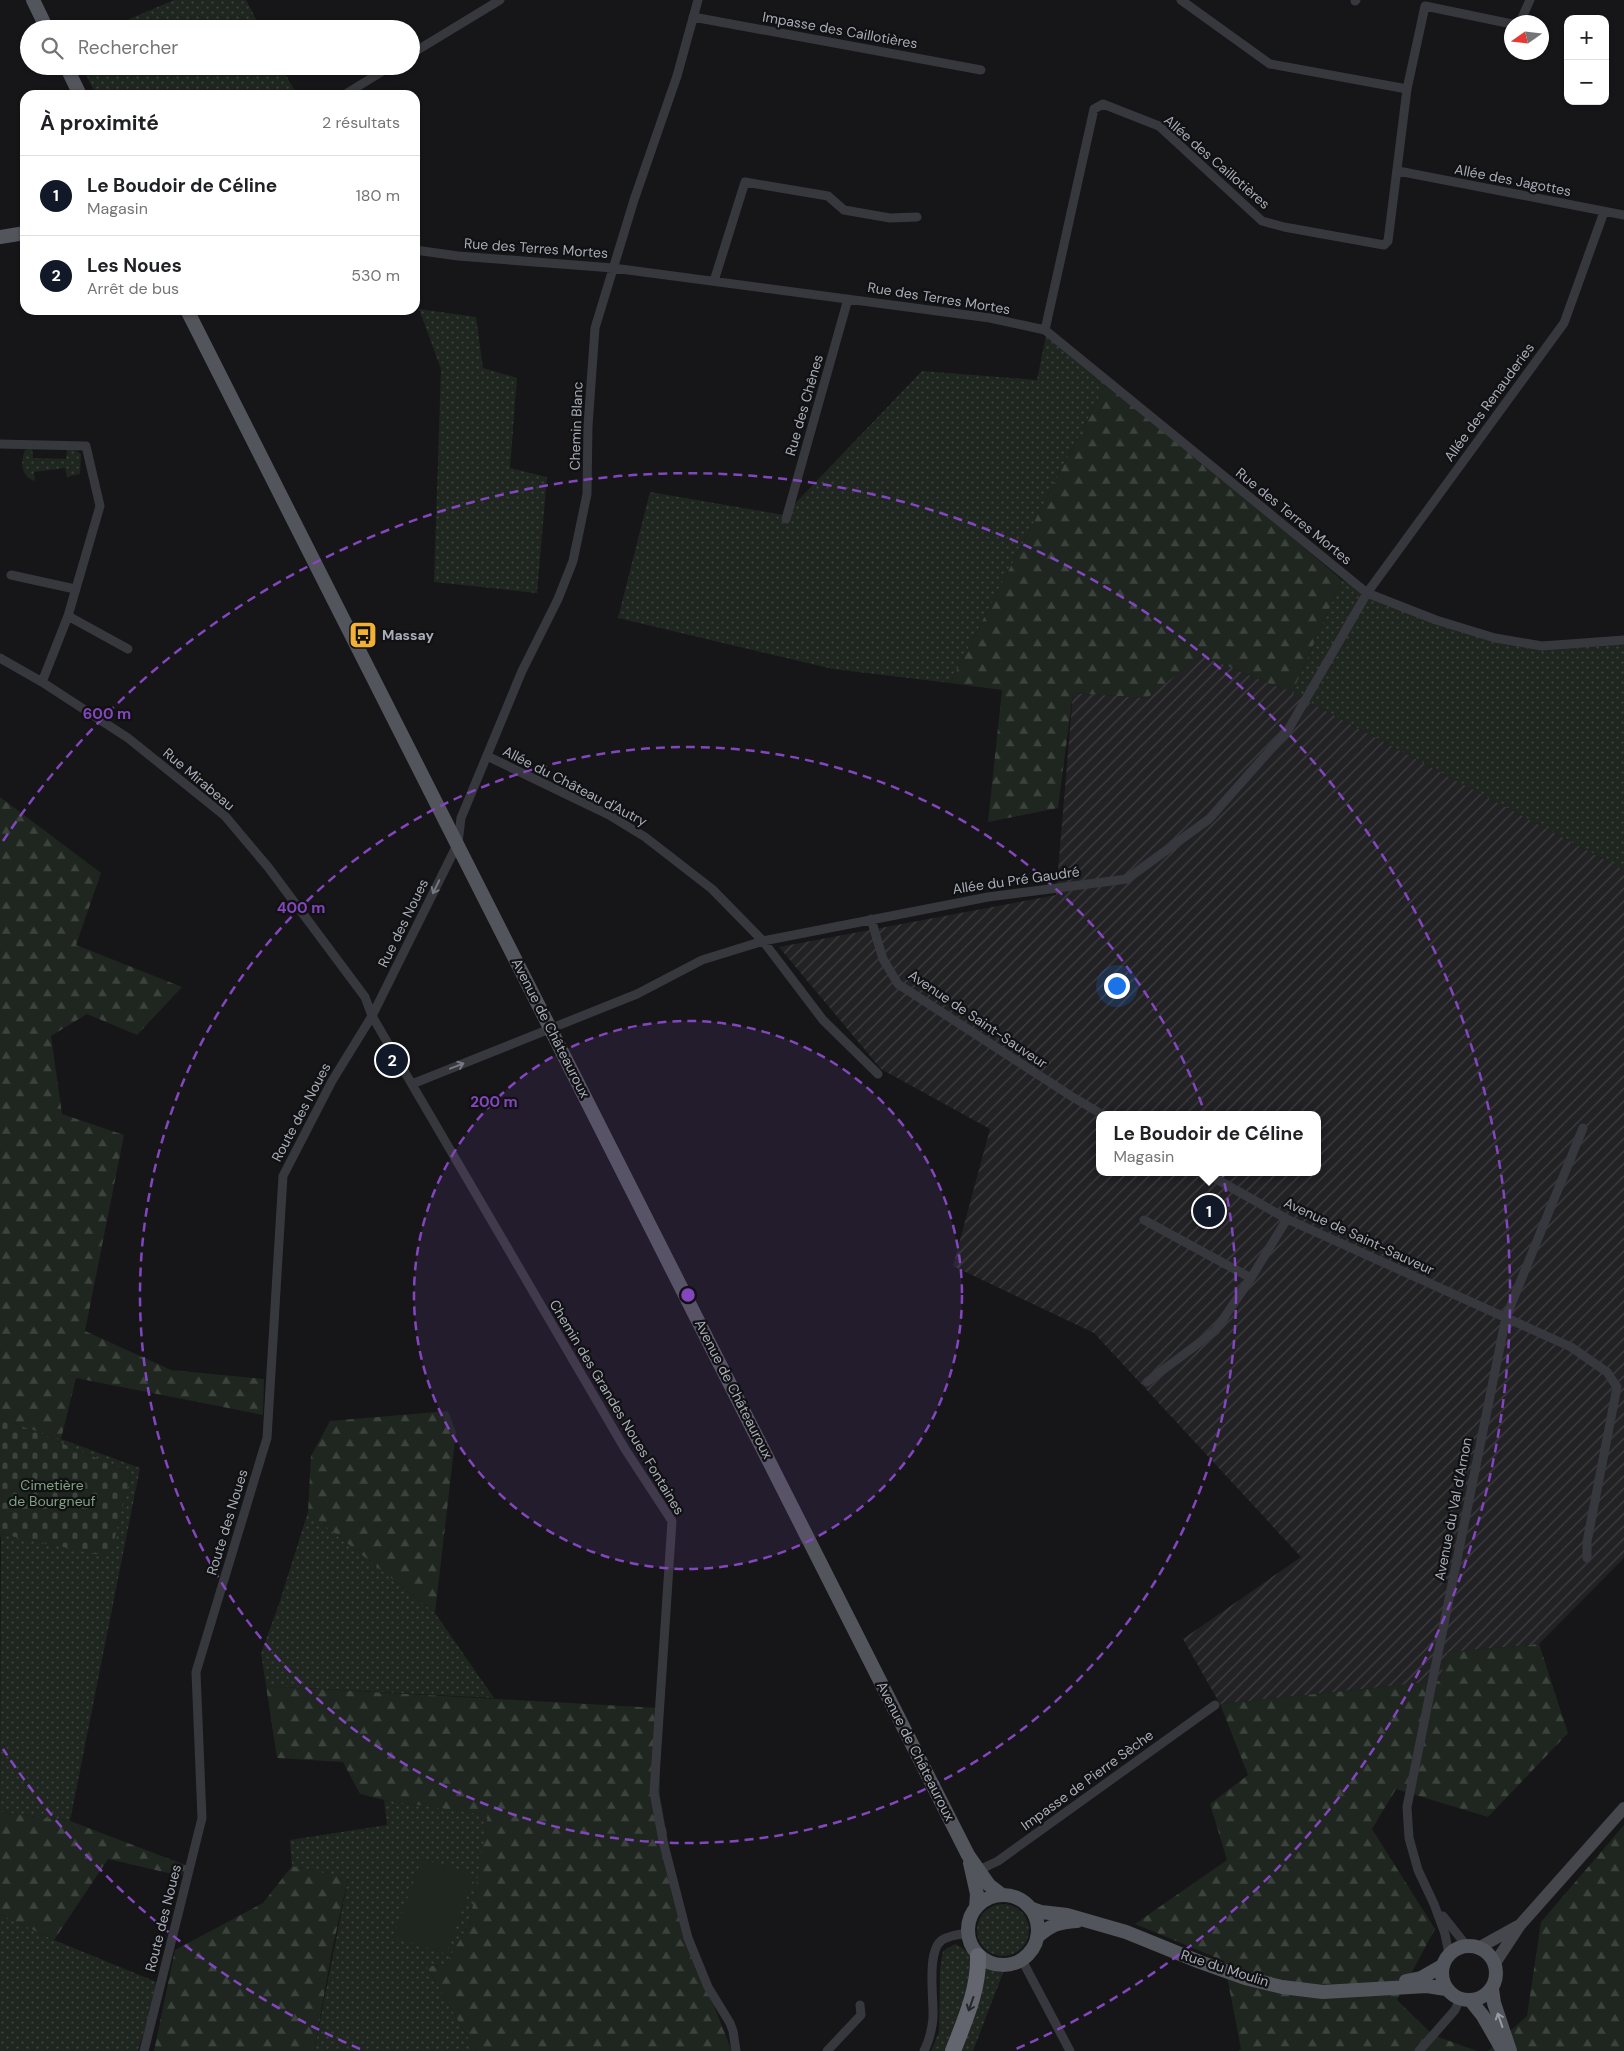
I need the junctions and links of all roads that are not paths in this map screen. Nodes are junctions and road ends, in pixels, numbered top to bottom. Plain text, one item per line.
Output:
1 (33, 0) edge
2 (500, 0) edge
3 (698, 0) edge
4 (1182, 0) edge
5 (1530, 0) edge
6 (1523, 15) edge
7 (694, 17) junction
8 (43, 20) edge
9 (1504, 22) edge
10 (420, 49) edge
11 (981, 70) dead end
12 (70, 75) edge
13 (376, 75) edge
14 (1407, 89) junction
15 (78, 90) edge
16 (352, 90) edge
17 (1398, 171) junction
18 (1604, 212) junction
19 (1624, 215) edge
20 (917, 217) dead end
21 (20, 233) edge
22 (0, 237) edge
23 (420, 251) edge
24 (613, 268) junction
25 (714, 281) junction
26 (848, 299) junction
27 (190, 315) edge
28 (1045, 330) junction
29 (0, 444) edge
30 (786, 519) dead end
31 (11, 575) dead end
32 (75, 590) junction
33 (1367, 593) junction
34 (68, 616) junction
35 (1624, 640) edge
36 (128, 649) dead end
37 (0, 658) edge
38 (42, 682) junction
39 (487, 756) junction
40 (458, 843) junction
41 (871, 919) junction
42 (762, 941) junction
43 (372, 1016) junction
44 (552, 1029) junction
45 (878, 1074) dead end
46 (412, 1084) junction
47 (1096, 1111) edge
48 (1583, 1128) dead end
49 (1211, 1176) edge
50 (1287, 1219) junction
51 (1144, 1220) dead end
52 (1251, 1278) junction
53 (1506, 1318) junction
54 (1148, 1382) dead end
55 (1587, 1558) dead end
56 (1214, 1705) dead end
57 (1624, 1808) edge
58 (976, 1872) junction
59 (1002, 1895) junction
60 (1434, 1904) junction
61 (976, 1908) junction
62 (1030, 1908) junction
63 (1088, 1921) junction
64 (1520, 1925) junction
65 (968, 1933) junction
66 (1037, 1937) junction
67 (1466, 1945) junction
68 (1480, 1948) junction
69 (978, 1956) junction
70 (1022, 1960) junction
71 (1445, 1960) junction
72 (1495, 1963) junction
73 (1446, 1989) junction
74 (1492, 1989) junction
75 (1367, 1990) junction
76 (1466, 2000) junction
77 (860, 2005) dead end
78 (144, 2051) edge
79 (736, 2051) edge
80 (827, 2051) edge
81 (924, 2051) edge
82 (953, 2051) edge
83 (1070, 2051) edge
84 (1420, 2051) edge
85 (1503, 2051) edge
86 (1510, 2051) edge

1 - 8 main road
2 - 10 street
3 - 7 street, Chemin Blanc
4 - 14 street
5 - 6 street
7 - 11 street, Impasse des Caillotières
7 - 24 street, Chemin Blanc
9 - 14 street
12 - 15 main road
13 - 16 street
14 - 17 street
17 - 18 street, Allée des Jagottes
17 - 28 street, Allée des Caillotières
18 - 19 street, Allée des Jagottes
18 - 33 street, Allée des Renauderies
20 - 25 street
21 - 22 main road
23 - 24 street, Rue des Terres Mortes
24 - 25 street, Rue des Terres Mortes
24 - 39 street, Chemin Blanc
25 - 26 street, Rue des Terres Mortes
26 - 28 street, Rue des Terres Mortes
26 - 30 street, Rue des Chênes
27 - 40 main road, Avenue de Châteauroux
28 - 33 street, Rue des Terres Mortes
29 - 32 street
31 - 32 street
32 - 34 street
33 - 35 street, Rue des Terres Mortes
33 - 41 street, Allée du Pré Gaudré
34 - 36 street
34 - 38 street
37 - 38 street, Rue Mirabeau
38 - 43 street, Rue Mirabeau
39 - 40 street, Chemin Blanc
39 - 42 street, Allée du Château d'Autry
40 -> 43 street, Rue des Noues
40 - 44 main road, Avenue de Châteauroux
41 - 42 street, Allée du Pré Gaudré
41 - 47 street, Avenue de Saint-Sauveur
42 - 44 street, Allée du Pré Gaudré
42 - 45 street, Allée du Château d'Autry
43 - 46 street, Chemin des Grandes Noues Fontaines
43 - 78 street, Route des Noues
46 -> 44 street, Allée du Pré Gaudré
44 - 58 main road, Avenue de Châteauroux
46 - 79 street, Chemin des Grandes Noues Fontaines
48 - 53 street, Avenue du Val d’Arnon
49 - 50 street, Avenue de Saint-Sauveur
50 - 52 street
50 - 53 street, Avenue de Saint-Sauveur
51 - 52 street
52 - 54 street
53 - 55 street, Avenue de Saint-Sauveur
53 - 60 street, Avenue du Val d’Arnon
56 - 58 street, Impasse de Pierre Sèche
57 - 64 street
58 - 59 main road
58 - 61 main road, Avenue de Châteauroux
59 - 61 main road
59 - 62 main road
60 - 67 street, Avenue du Val d’Arnon
60 - 71 street, Avenue du Val d’Arnon
61 - 65 main road
62 - 63 main road, Rue du Moulin
62 - 66 main road
63 - 66 main road
63 - 75 main road, Rue du Moulin
64 - 68 street
64 - 72 street
65 - 69 main road
65 - 81 street
66 - 70 main road
67 - 68 main road
67 - 71 main road
68 - 72 main road
69 - 70 main road
69 -> 82 highway
70 - 83 street
71 - 73 main road
71 - 75 main road, Rue du Moulin
72 - 74 main road
73 - 75 main road, Rue du Moulin
73 - 76 main road
74 - 76 main road
86 -> 74 main road
76 - 84 street
76 - 85 main road
77 - 80 street

